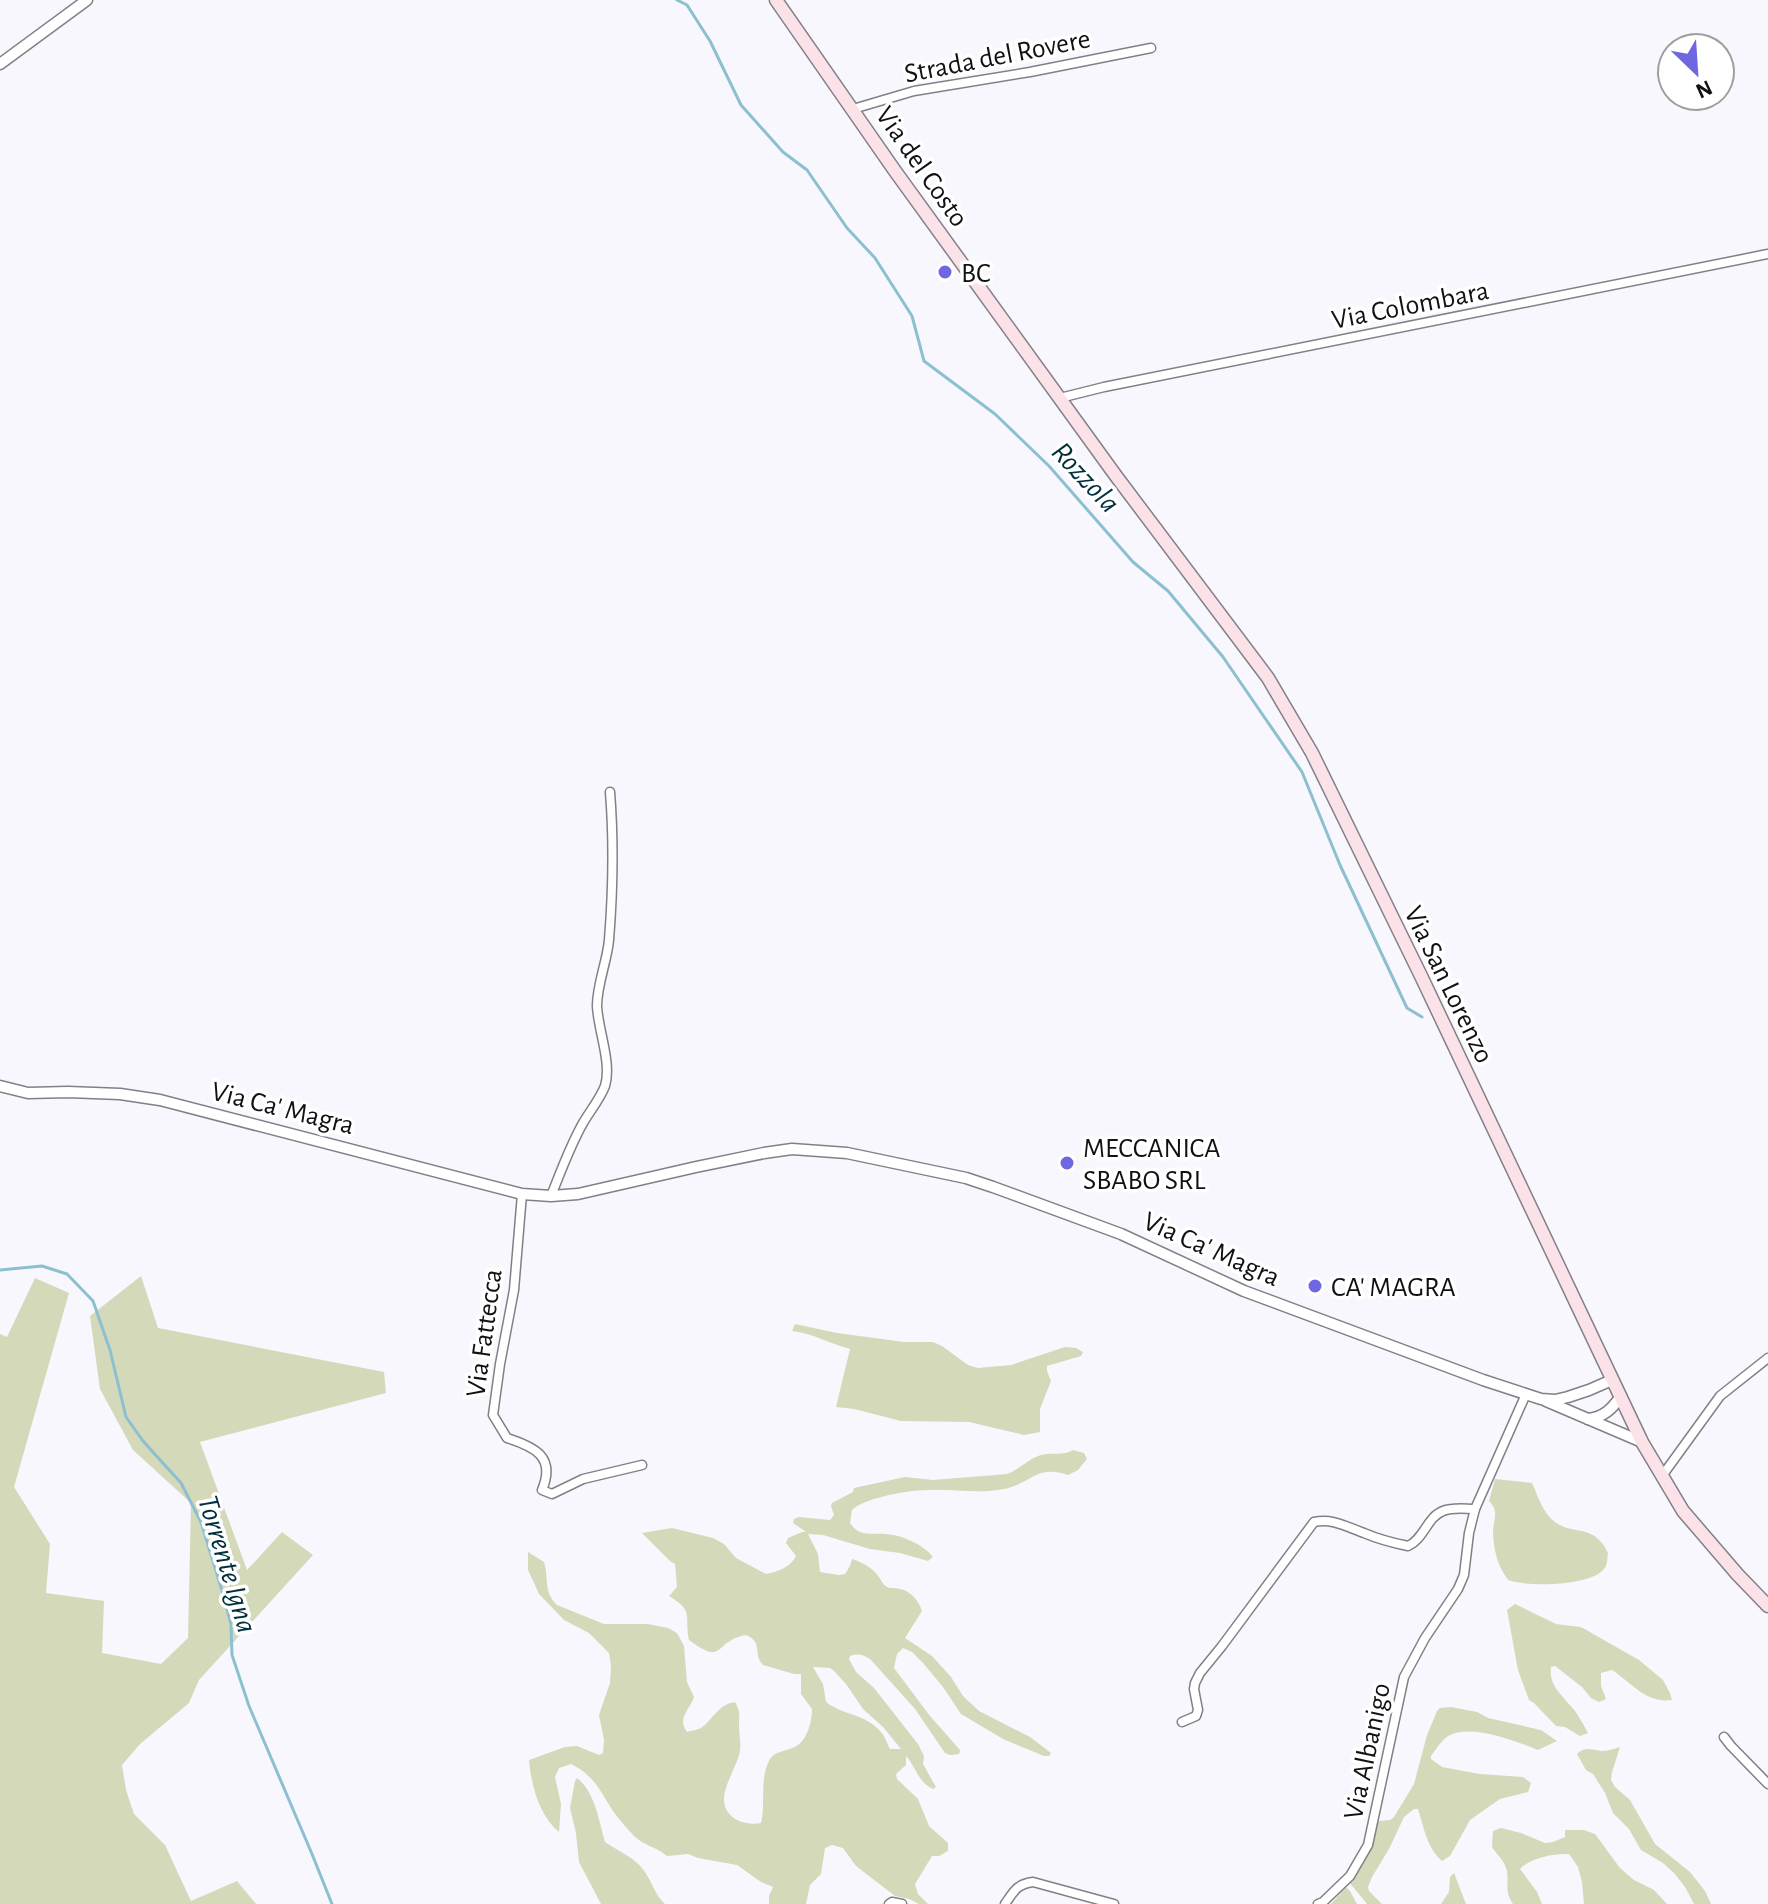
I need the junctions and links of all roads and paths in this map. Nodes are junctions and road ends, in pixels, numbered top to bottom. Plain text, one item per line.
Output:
1 (87, 0) edge
2 (776, 0) edge
3 (1151, 48) dead end
4 (0, 64) edge
5 (853, 109) junction
6 (1768, 254) edge
7 (1060, 398) junction
8 (610, 792) dead end
9 (0, 1086) edge
10 (522, 1194) junction
11 (551, 1196) junction
12 (1768, 1358) edge
13 (1612, 1380) junction
14 (1526, 1394) junction
15 (1621, 1396) junction
16 (1541, 1399) junction
17 (1579, 1416) junction
18 (1642, 1442) junction
19 (642, 1465) dead end
20 (1661, 1477) junction
21 (1475, 1509) junction
22 (1768, 1606) edge
23 (1182, 1722) dead end
24 (1724, 1737) dead end
25 (1768, 1784) edge
26 (889, 1904) edge
27 (902, 1904) edge
28 (1005, 1904) edge
29 (1114, 1904) edge
30 (1318, 1904) edge

1 - 4 street
2 - 5 main road, Via del Costo
3 - 5 street, Strada del Rovere
5 - 7 main road, Via del Costo
6 - 7 street, Via Colombara
7 - 13 main road, Via San Lorenzo
8 - 11 street
9 - 10 street, Via Ca' Magra
10 - 11 street, Via Ca' Magra
10 - 19 street, Via Fattecca
11 - 14 street, Via Ca' Magra
12 - 20 street
13 - 15 main road, Via San Lorenzo
13 - 16 street, Via Ca' Magra
14 - 16 street, Via Ca' Magra
14 - 21 street, Via Albanigo
15 - 17 street
15 - 18 main road, Via San Lorenzo
16 - 17 street
17 - 18 street
18 - 20 main road, Via San Lorenzo
20 - 22 main road, Via San Lorenzo
21 - 23 street
21 - 30 street, Via Albanigo
24 - 25 street
26 - 27 street
28 - 29 street

